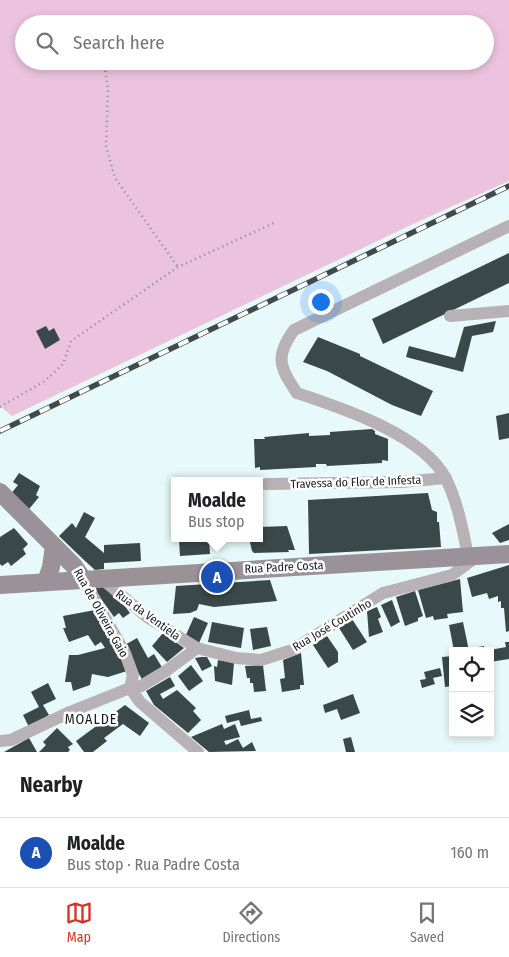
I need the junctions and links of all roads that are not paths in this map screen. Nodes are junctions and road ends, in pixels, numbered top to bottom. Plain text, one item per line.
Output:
1 (509, 226) edge
2 (509, 311) edge
3 (450, 316) dead end
4 (446, 478) junction
5 (266, 484) dead end
6 (0, 492) edge
7 (54, 546) junction
8 (509, 554) edge
9 (473, 556) junction
10 (101, 578) junction
11 (83, 579) junction
12 (46, 582) junction
13 (0, 585) edge
14 (197, 648) junction
15 (130, 688) junction
16 (0, 741) edge
17 (198, 752) edge

1 - 4 street
2 - 3 street
4 - 5 street, Travessa do Flor de Infesta
4 - 9 street
6 - 7 street, Rua de Oliveira Gaio
7 - 11 street, Rua de Oliveira Gaio
7 - 12 street
8 - 9 street
9 - 10 street, Rua Padre Costa
9 - 14 street, Rua José Coutinho
10 - 11 street, Rua Padre Costa
10 - 14 street, Rua da Ventiela
11 - 12 street, Rua Padre Costa
11 - 15 street, Rua de Oliveira Gaio
12 - 13 street, Rua Padre Costa
14 - 15 street
15 - 16 street
15 - 17 street

